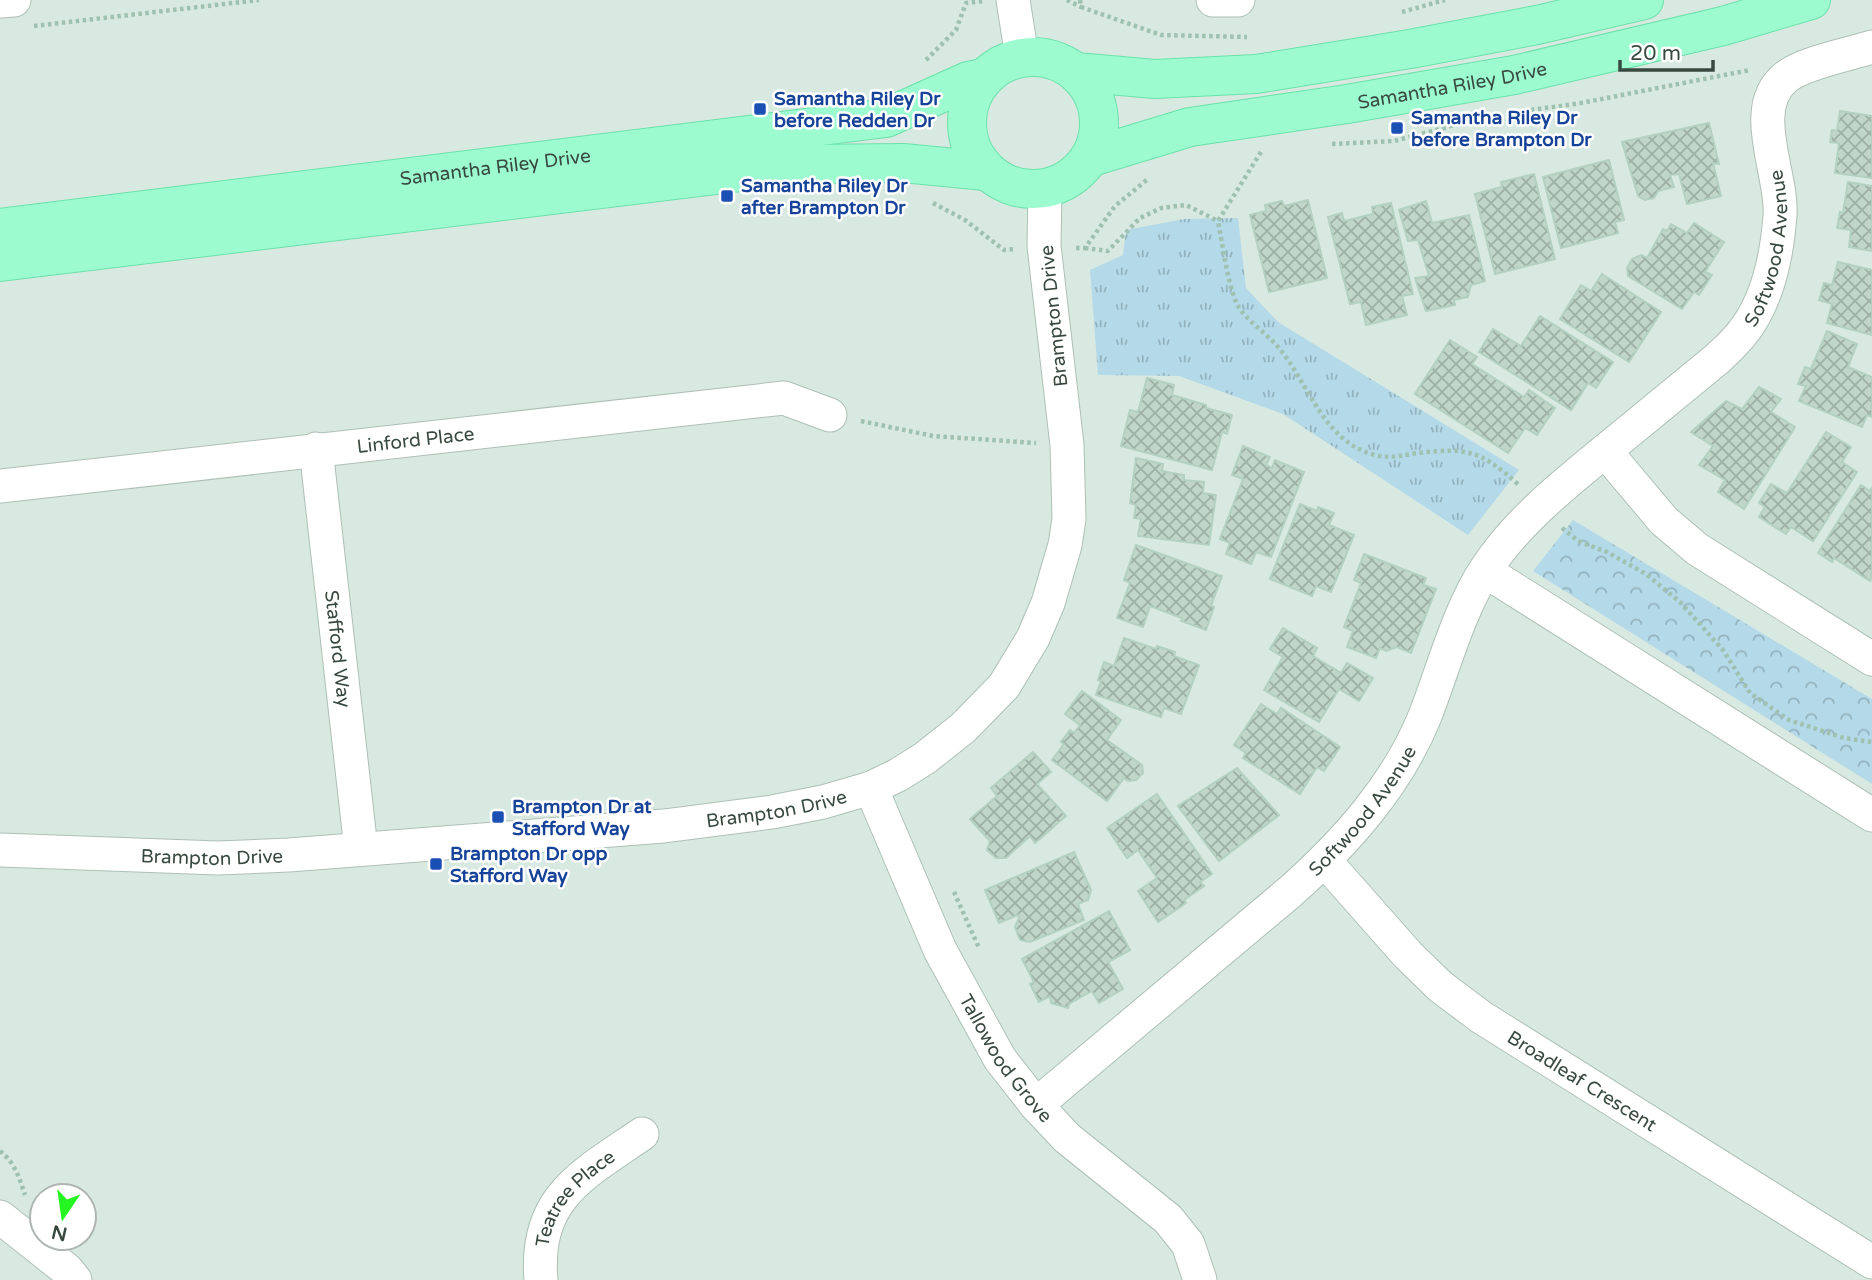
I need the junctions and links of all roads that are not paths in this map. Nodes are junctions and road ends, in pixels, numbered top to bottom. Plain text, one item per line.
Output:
1 (1013, 0) edge
2 (1213, 0) edge
3 (1238, 0) edge
4 (1644, 0) edge
5 (1811, 0) edge
6 (0, 1) edge
7 (21, 13) edge
8 (1872, 47) edge
9 (1022, 57) junction
10 (1076, 72) junction
11 (982, 78) junction
12 (1091, 156) junction
13 (986, 171) junction
14 (1045, 188) junction
15 (0, 228) edge
16 (0, 262) edge
17 (830, 415) road end
18 (316, 449) junction
19 (1605, 451) junction
20 (0, 486) edge
21 (1485, 571) junction
22 (1872, 659) edge
23 (872, 788) junction
24 (1872, 815) edge
25 (361, 849) junction
26 (0, 850) edge
27 (1325, 861) junction
28 (1036, 1105) junction
29 (642, 1135) dead end
30 (15, 1211) edge
31 (1872, 1262) edge
32 (75, 1280) edge
33 (541, 1280) edge
34 (1200, 1280) edge

1 - 9 street
2 - 3 street
4 - 10 main road
5 - 12 main road, Samantha Riley Drive
6 - 7 street
8 - 19 street, Softwood Avenue
9 - 10 main road
9 - 11 main road
10 - 12 main road
11 - 13 main road
11 - 15 main road, Samantha Riley Drive
12 - 14 main road
13 - 14 main road
13 - 16 main road, Samantha Riley Drive
14 - 23 street, Brampton Drive
17 - 18 street, Linford Place
18 - 20 street, Linford Place
18 - 25 street, Stafford Way
19 - 21 street, Softwood Avenue
19 - 22 street
21 - 24 street
21 - 27 street, Softwood Avenue
23 - 25 street, Brampton Drive
23 - 28 street, Tallowood Grove
25 - 26 street, Brampton Drive
27 - 28 street, Softwood Avenue
27 - 31 street, Broadleaf Crescent
28 - 34 street, Tallowood Grove
29 - 33 street, Teatree Place
30 - 32 street

